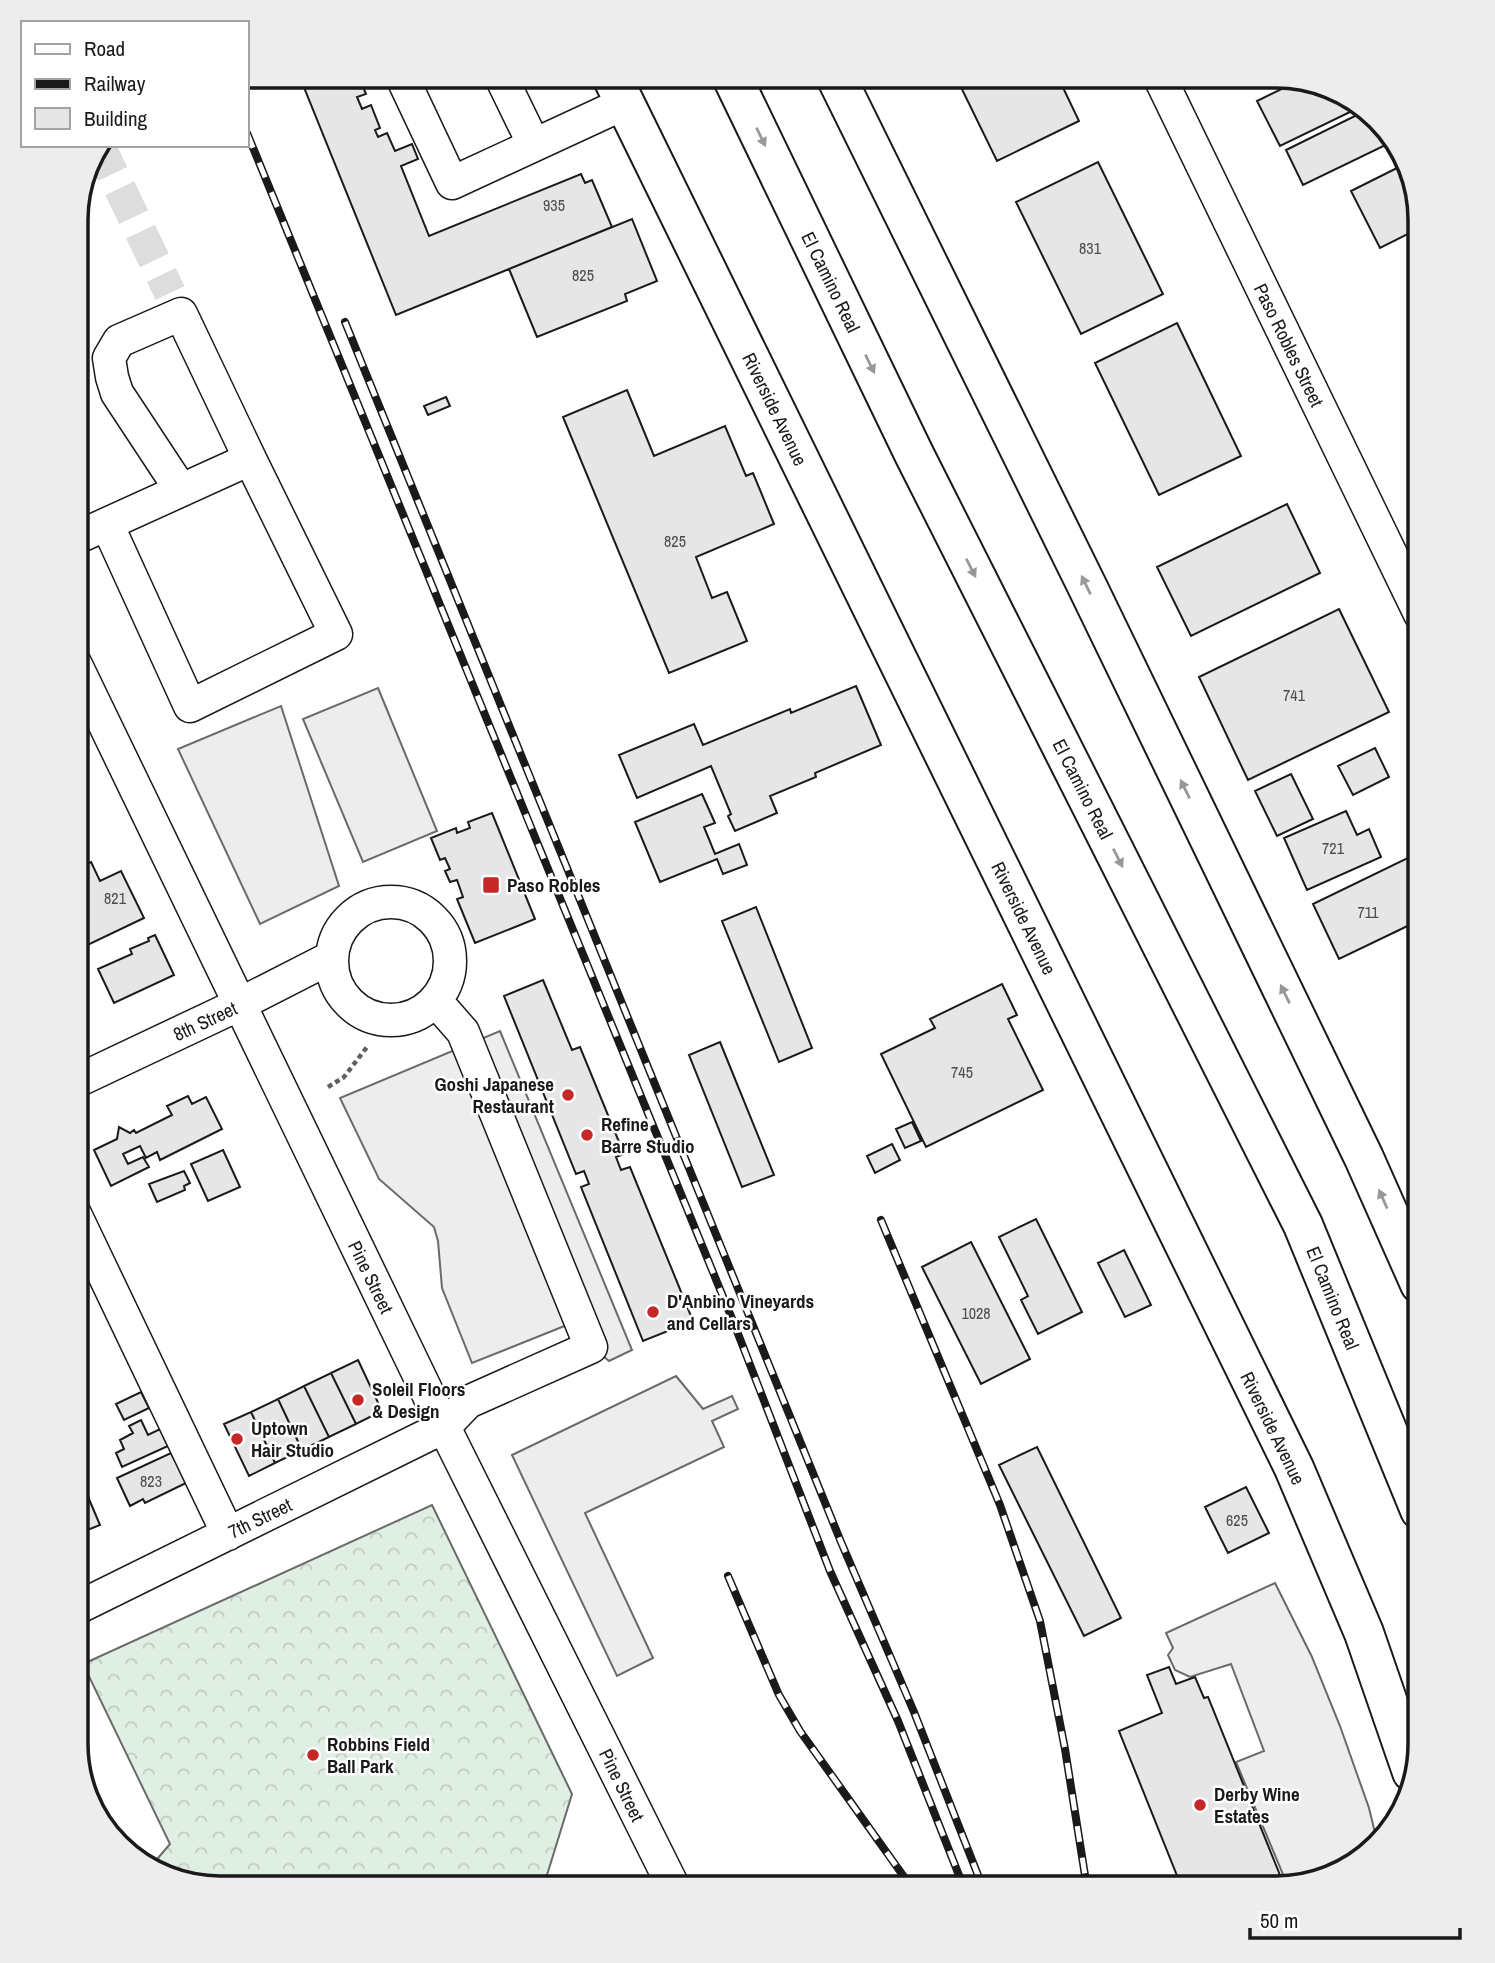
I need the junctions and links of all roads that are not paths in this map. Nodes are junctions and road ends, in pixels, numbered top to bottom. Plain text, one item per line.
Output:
1 (407, 88) edge
2 (506, 88) edge
3 (737, 88) edge
4 (841, 88) edge
5 (1165, 88) edge
6 (618, 89) edge
7 (534, 145) junction
8 (250, 459) junction
9 (181, 490) junction
10 (107, 524) junction
11 (88, 533) edge
12 (1408, 589) edge
13 (88, 690) edge
14 (332, 957) junction
15 (435, 1000) junction
16 (240, 1004) junction
17 (88, 1076) edge
18 (88, 1241) edge
19 (1408, 1257) edge
20 (444, 1427) junction
21 (1408, 1481) edge
22 (228, 1534) junction
23 (88, 1603) edge
24 (1407, 1756) edge
25 (665, 1876) edge

1 - 7 street
2 - 7 street
3 -> 21 main road, El Camino Real
19 -> 4 main road
5 - 12 street, Paso Robles Street
6 - 7 street
6 - 24 main road, Riverside Avenue
8 - 9 street
8 - 9 street
8 - 10 street
9 - 10 street
10 - 11 street
13 - 16 street, Pine Street
14 - 15 street
14 - 15 street
14 - 16 street, 8th Street
15 - 20 street, 7th Street
16 - 17 street, 8th Street
16 - 20 street, Pine Street
18 - 22 street
20 - 22 street, 7th Street
20 - 25 street, Pine Street
22 - 23 street, 7th Street

